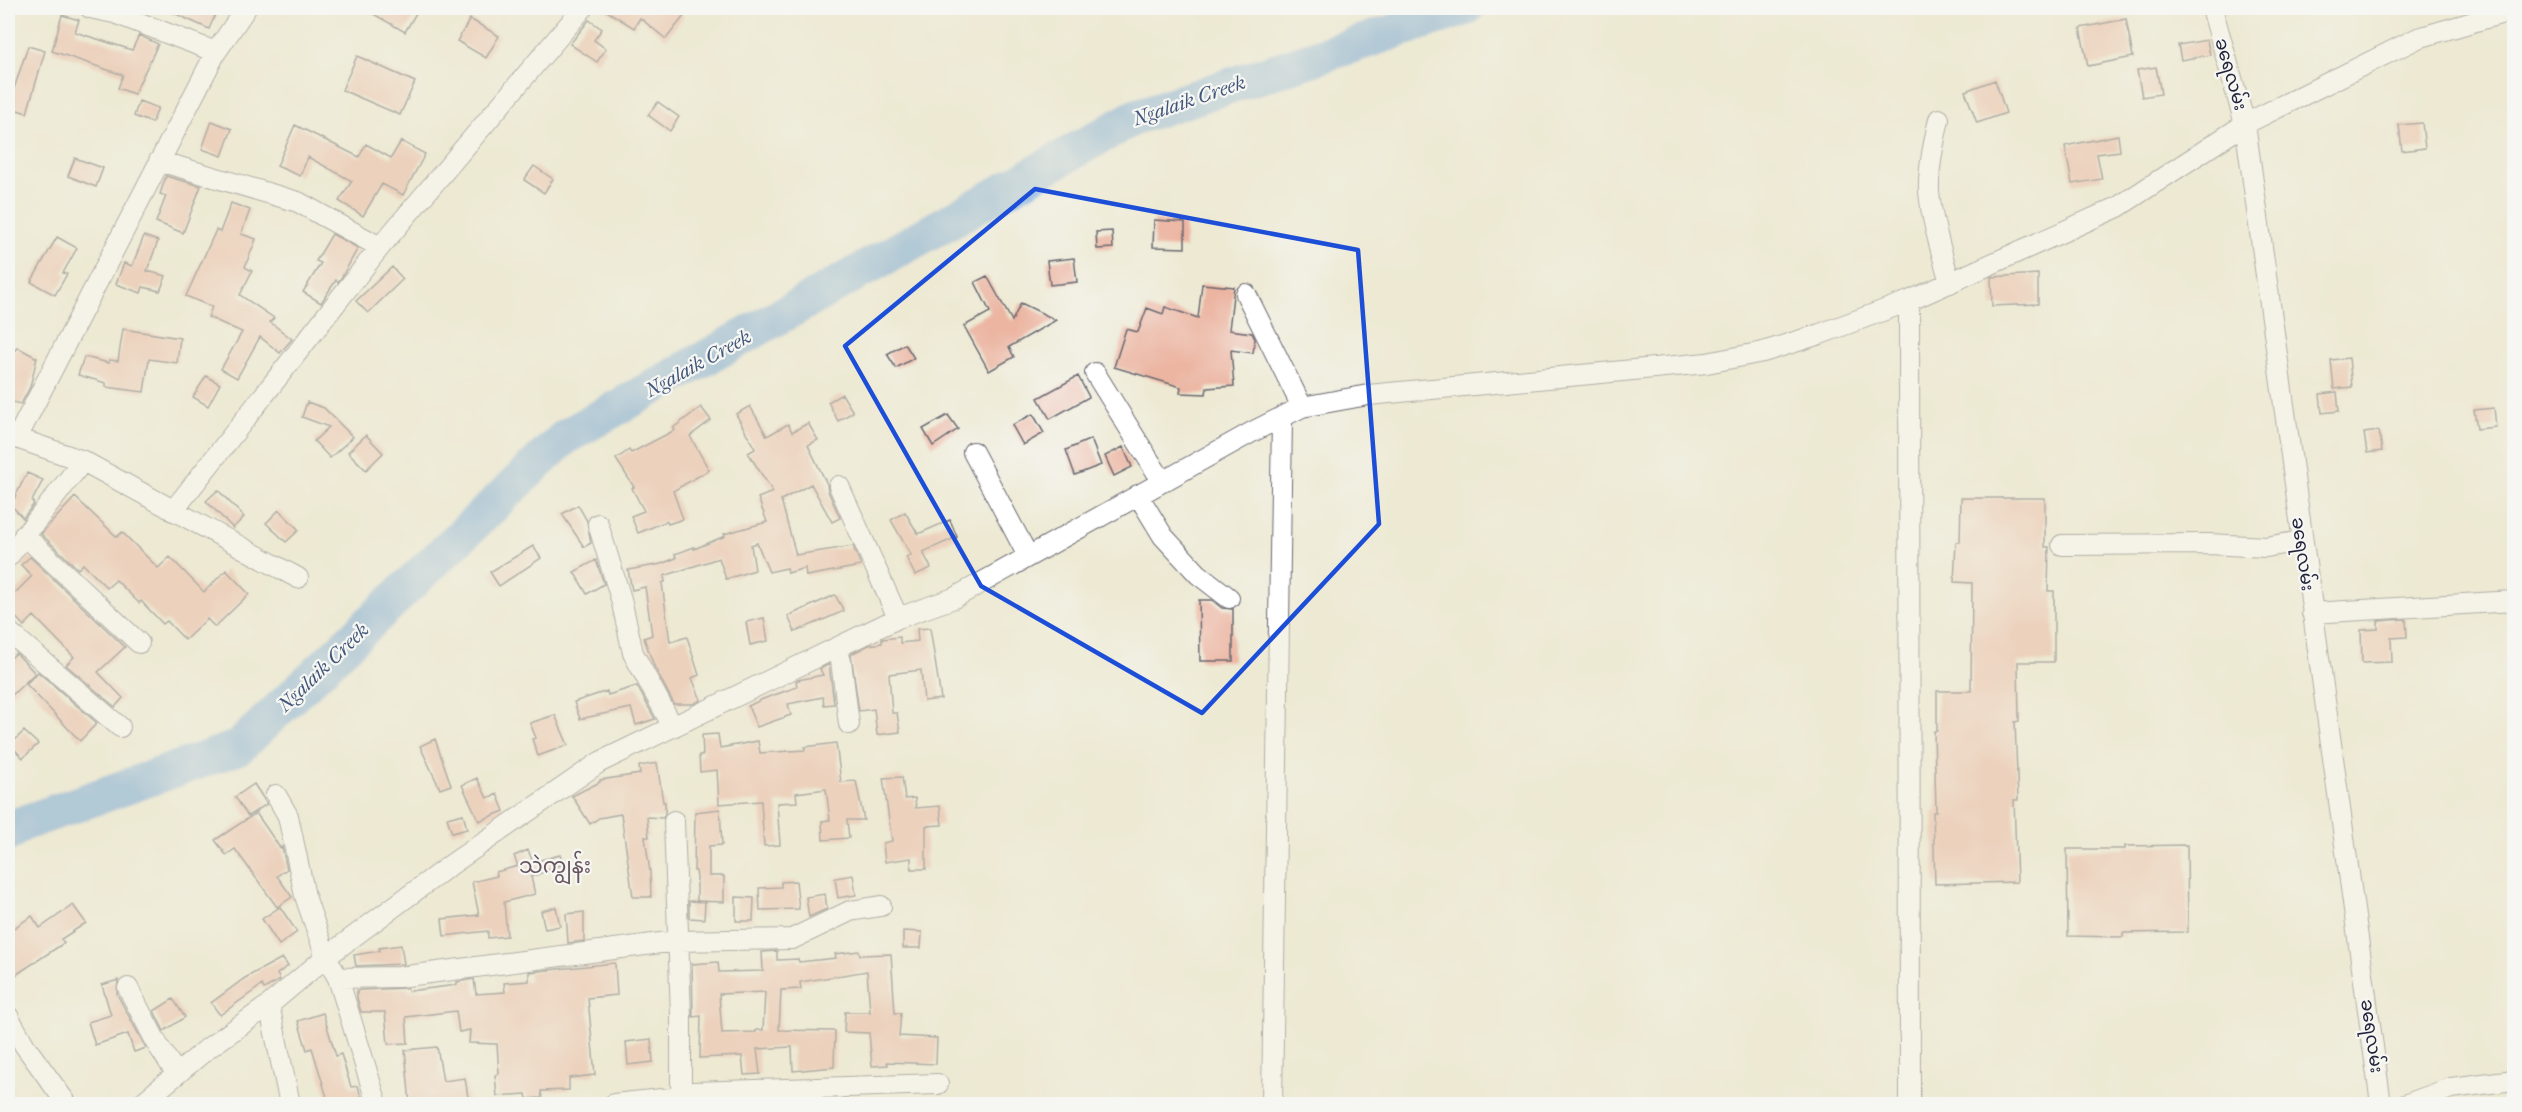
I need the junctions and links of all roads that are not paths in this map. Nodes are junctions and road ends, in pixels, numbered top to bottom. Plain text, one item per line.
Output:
1 (90, 8) edge
2 (246, 8) edge
3 (582, 8) edge
4 (2212, 8) edge
5 (2514, 10) edge
6 (216, 52) junction
7 (1939, 119) dead end
8 (2245, 124) junction
9 (159, 161) junction
10 (380, 247) junction
11 (1950, 283) junction
12 (1246, 294) dead end
13 (1909, 301) junction
14 (1095, 374) dead end
15 (1302, 407) junction
16 (1282, 418) junction
17 (12, 436) edge
18 (973, 452) dead end
19 (83, 461) junction
20 (1162, 481) junction
21 (839, 486) dead end
22 (1138, 495) junction
23 (173, 511) junction
24 (598, 524) dead end
25 (24, 536) junction
26 (2301, 541) junction
27 (2062, 545) dead end
28 (1028, 556) junction
29 (8, 557) edge
30 (298, 578) dead end
31 (1229, 598) dead end
32 (2514, 601) edge
33 (2312, 613) junction
34 (898, 618) junction
35 (8, 631) edge
36 (140, 643) dead end
37 (836, 648) junction
38 (849, 724) dead end
39 (120, 727) dead end
40 (673, 727) junction
41 (276, 795) dead end
42 (674, 821) dead end
43 (881, 906) dead end
44 (676, 941) junction
45 (326, 957) junction
46 (338, 978) junction
47 (128, 988) dead end
48 (269, 1005) junction
49 (8, 1016) edge
50 (176, 1073) junction
51 (2514, 1080) edge
52 (938, 1083) dead end
53 (681, 1101) edge
54 (148, 1102) edge
55 (67, 1104) edge
56 (290, 1104) edge
57 (377, 1104) edge
58 (614, 1104) edge
59 (1272, 1104) edge
60 (1910, 1104) edge
61 (2381, 1104) edge
62 (2407, 1104) edge

1 - 6 street
2 - 6 street
3 - 10 street
4 - 8 street, ခရေလမ်း
5 - 8 street
6 - 9 street
7 - 11 street
8 - 11 street
8 - 26 street, ခရေလမ်း
9 - 10 street
9 - 17 street
10 - 23 street
11 - 13 street
12 - 15 street
13 - 15 street
13 - 60 street
14 - 20 street
15 - 16 street
16 - 20 street
16 - 59 street
17 - 19 street
18 - 28 street
19 - 23 street
19 - 25 street
20 - 22 street
21 - 34 street
22 - 28 street
22 - 31 street
23 - 30 street
24 - 40 street
25 - 29 street
25 - 36 street
26 - 27 street
26 - 33 street, ခရေလမ်း
28 - 34 street
32 - 33 street
33 - 61 street, ခရေလမ်း
34 - 37 street
35 - 39 street
37 - 38 street
37 - 40 street
40 - 45 street
41 - 45 street
42 - 44 street
43 - 44 street
44 - 46 street
44 - 53 street
45 - 46 street
45 - 48 street
46 - 57 street
47 - 50 street
48 - 50 street
48 - 56 street
49 - 55 street
50 - 54 street
51 - 62 street
52 - 53 street
53 - 58 street

